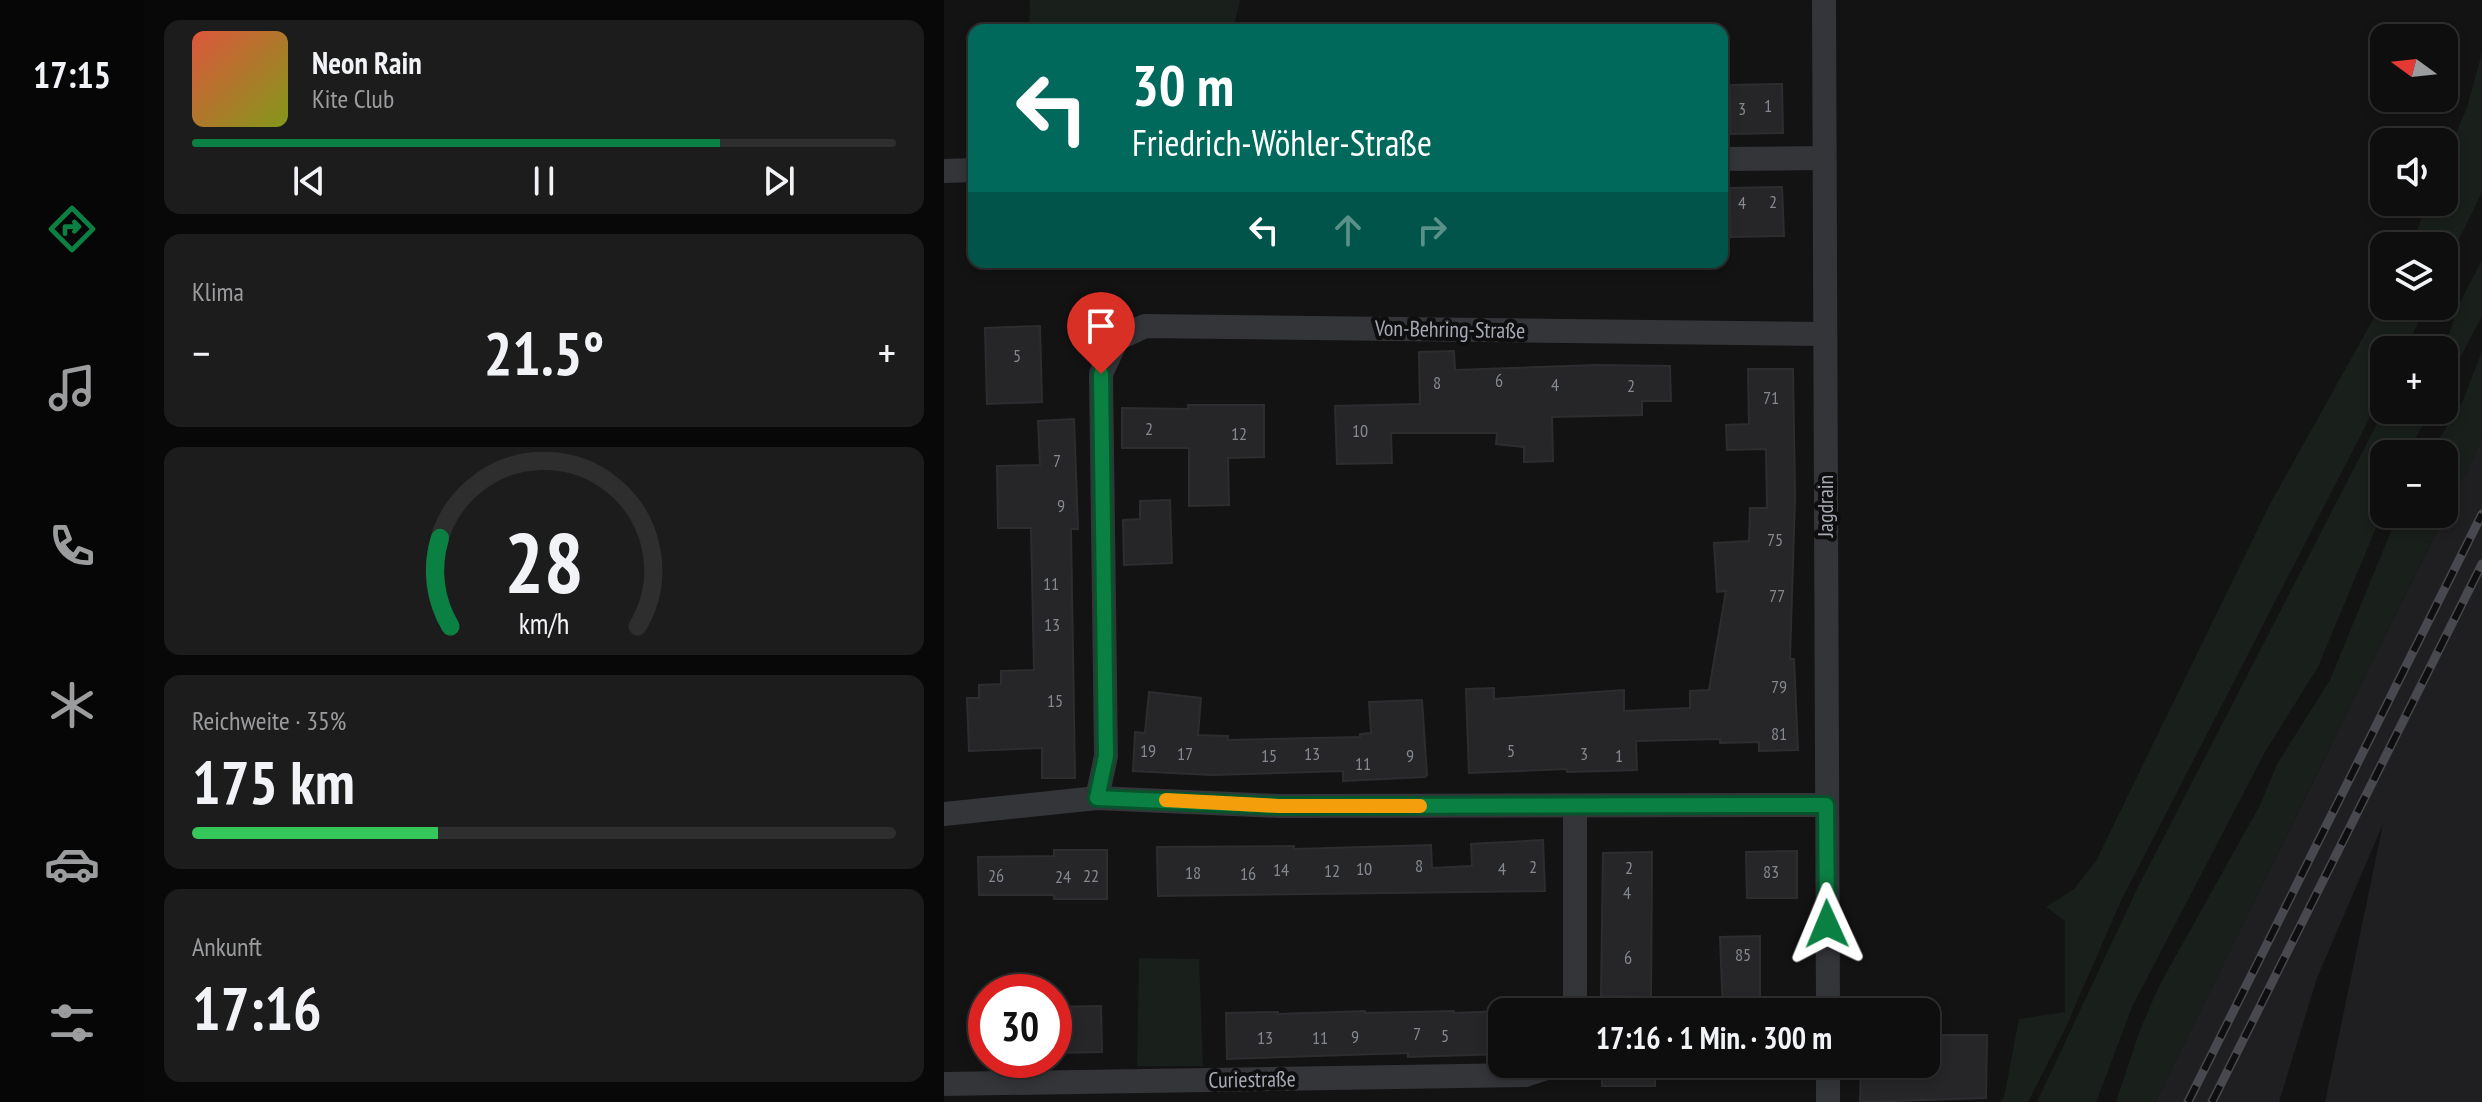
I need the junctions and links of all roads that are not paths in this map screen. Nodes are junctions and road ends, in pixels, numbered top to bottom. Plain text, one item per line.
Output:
1 (1824, 0) edge
2 (1824, 158) junction
3 (1728, 159) edge
4 (968, 170) edge
5 (944, 171) edge
6 (1824, 334) junction
7 (1097, 798) junction
8 (1826, 805) junction
9 (1575, 806) junction
10 (944, 814) edge
11 (1575, 998) edge
12 (1828, 998) edge
13 (1488, 1076) edge
14 (1828, 1078) edge
15 (944, 1084) edge
16 (1828, 1102) edge

1 - 2 street, Jagdrain
2 - 3 street
2 - 6 street, Jagdrain
4 - 5 street
6 - 7 street, Von-Behring-Straße
6 - 8 street, Jagdrain
7 - 9 street
7 - 10 street
8 - 9 street
8 - 12 street, Jagdrain
9 - 11 street
13 - 15 street, Curiestraße
14 - 16 street

